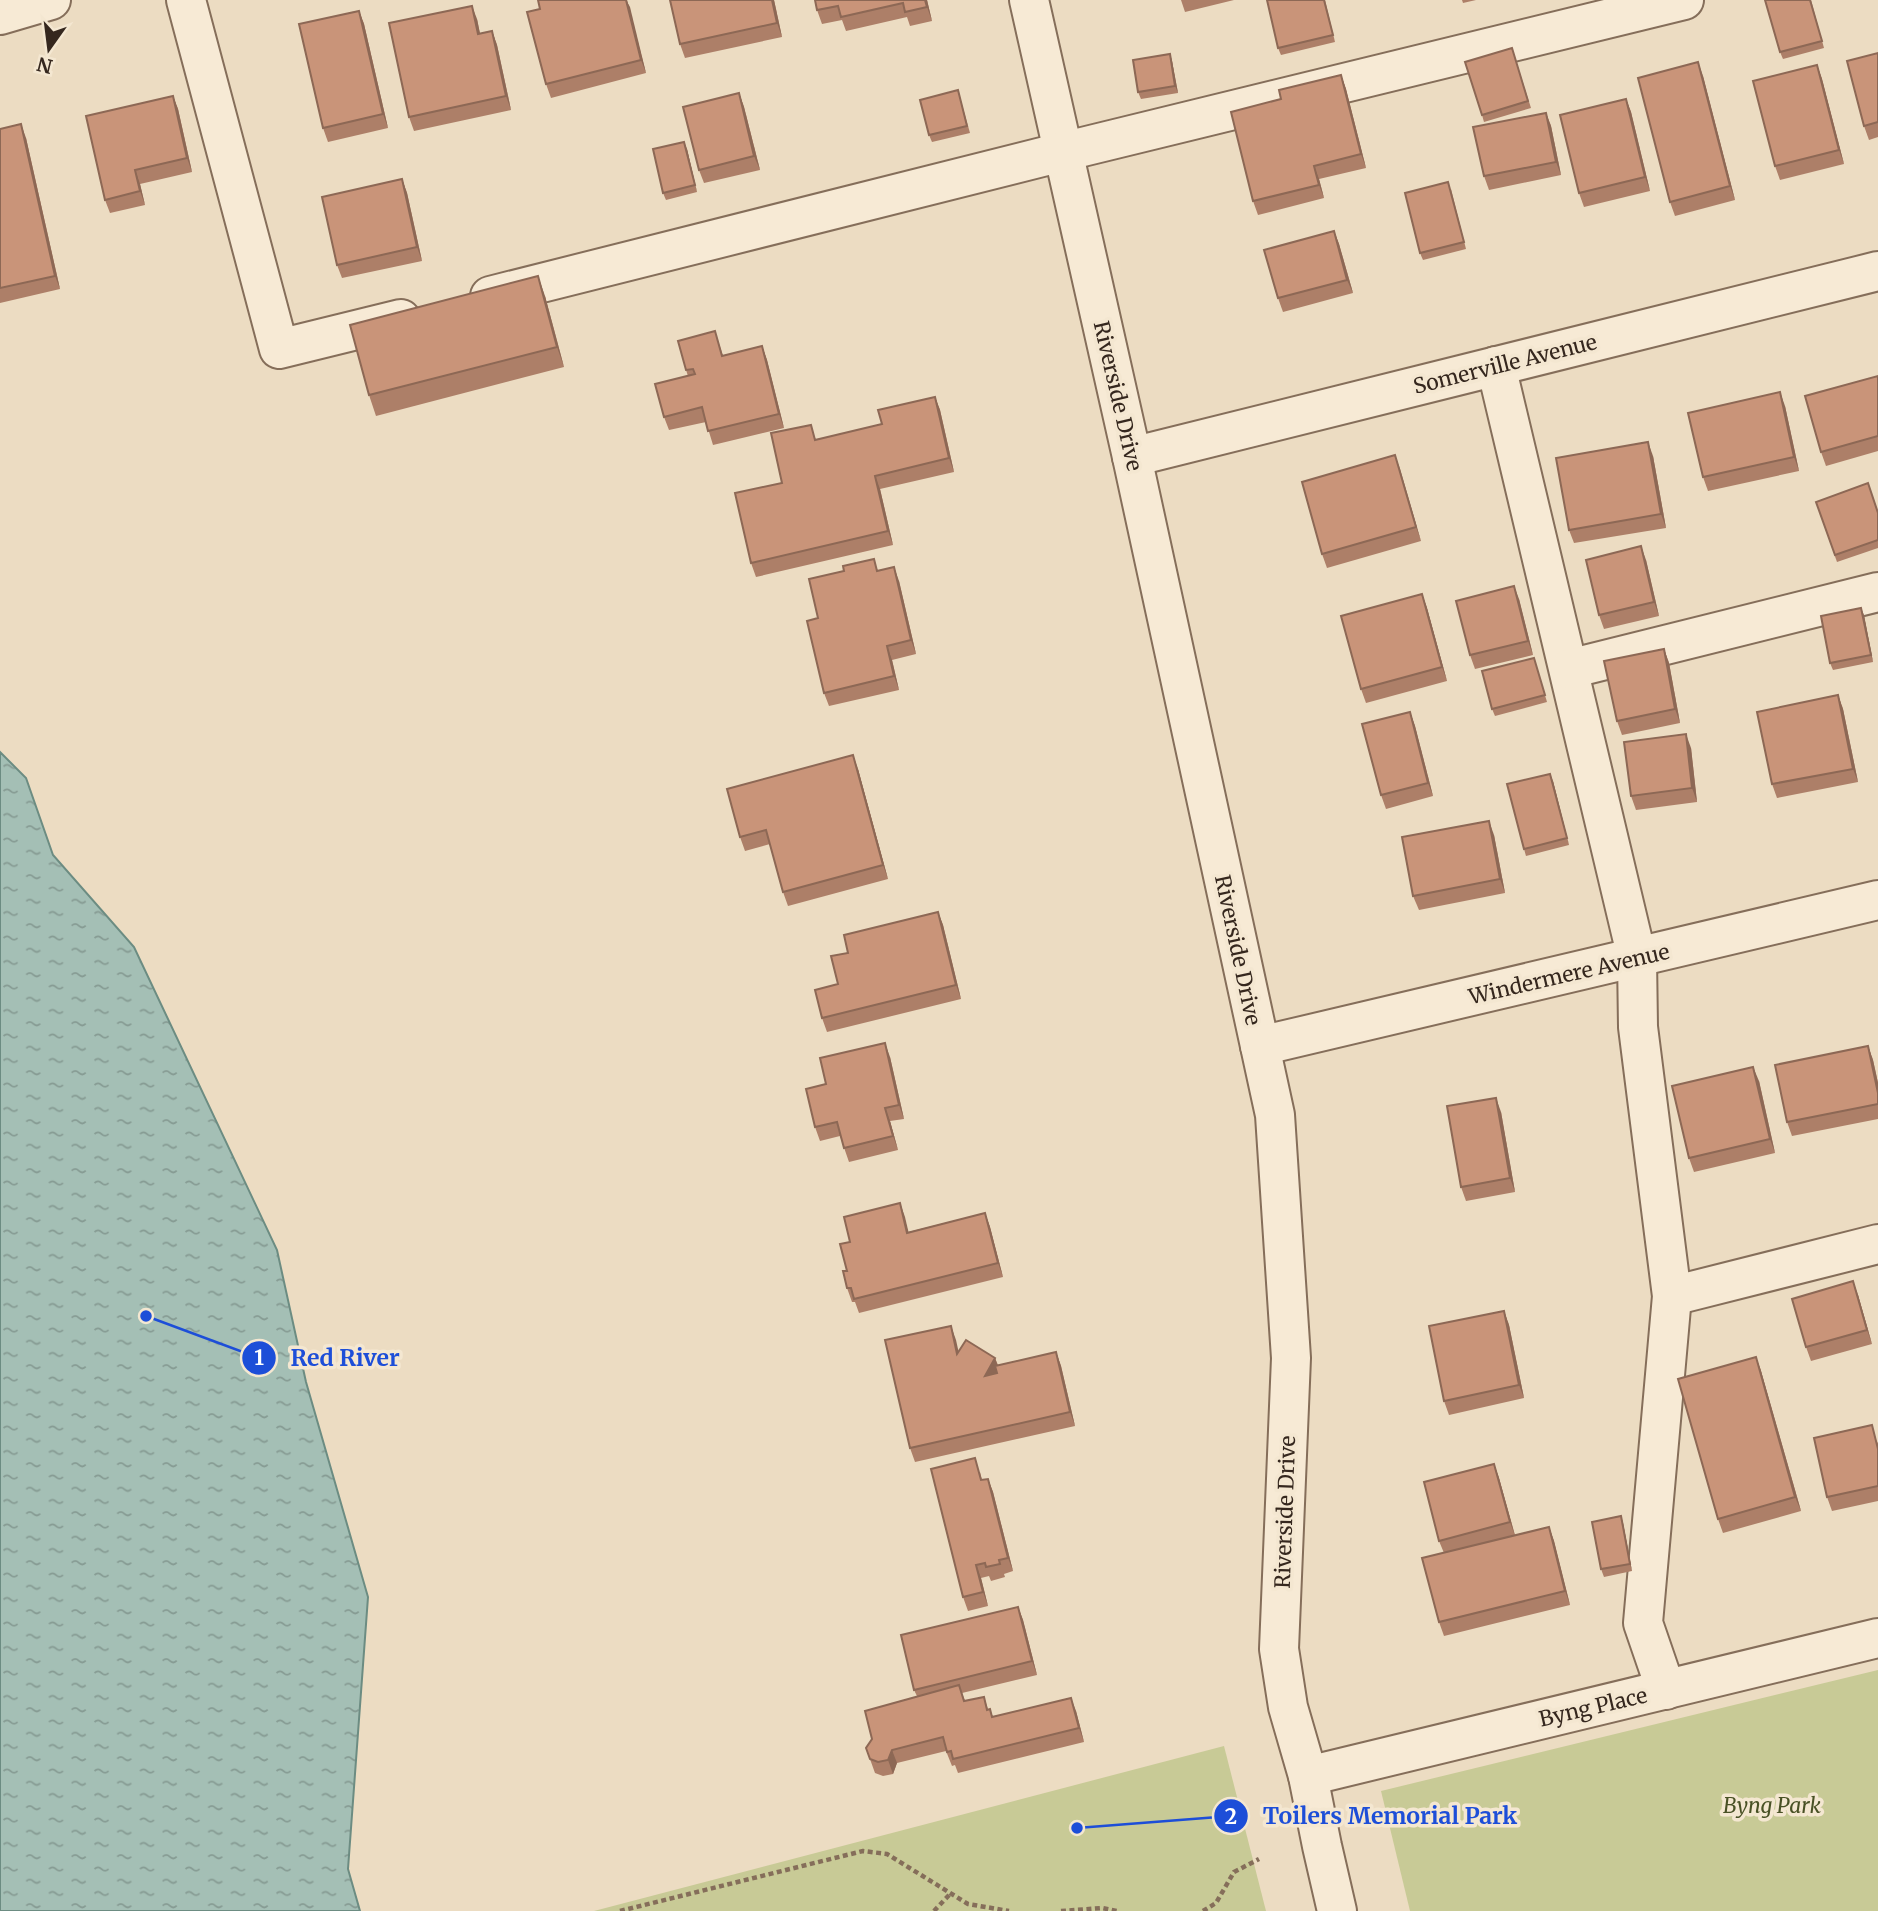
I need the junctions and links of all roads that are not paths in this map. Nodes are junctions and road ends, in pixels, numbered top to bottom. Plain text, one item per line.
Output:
1 (51, 0) edge
2 (186, 0) edge
3 (1029, 0) edge
4 (1684, 0) edge
5 (0, 15) edge
6 (1062, 152) junction
7 (1878, 271) edge
8 (1496, 366) junction
9 (1132, 457) junction
10 (1878, 592) edge
11 (1569, 669) junction
12 (1878, 900) edge
13 (1637, 958) junction
14 (1260, 1046) junction
15 (1878, 1244) edge
16 (1672, 1296) junction
17 (1878, 1638) edge
18 (1666, 1690) junction
19 (1308, 1776) junction
20 (1338, 1911) edge

1 - 5 street
2 - 6 street
3 - 6 street, Riverside Drive
4 - 6 street
6 - 9 street, Riverside Drive
7 - 8 street, Somerville Avenue
8 - 9 street, Somerville Avenue
8 - 11 street
9 - 14 street, Riverside Drive
10 - 11 street
11 - 13 street
12 - 13 street, Windermere Avenue
13 - 14 street, Windermere Avenue
13 - 16 street
14 - 19 street, Riverside Drive
15 - 16 street
16 - 18 street
17 - 18 street, Byng Place
18 - 19 street, Byng Place
19 - 20 street, Riverside Drive

